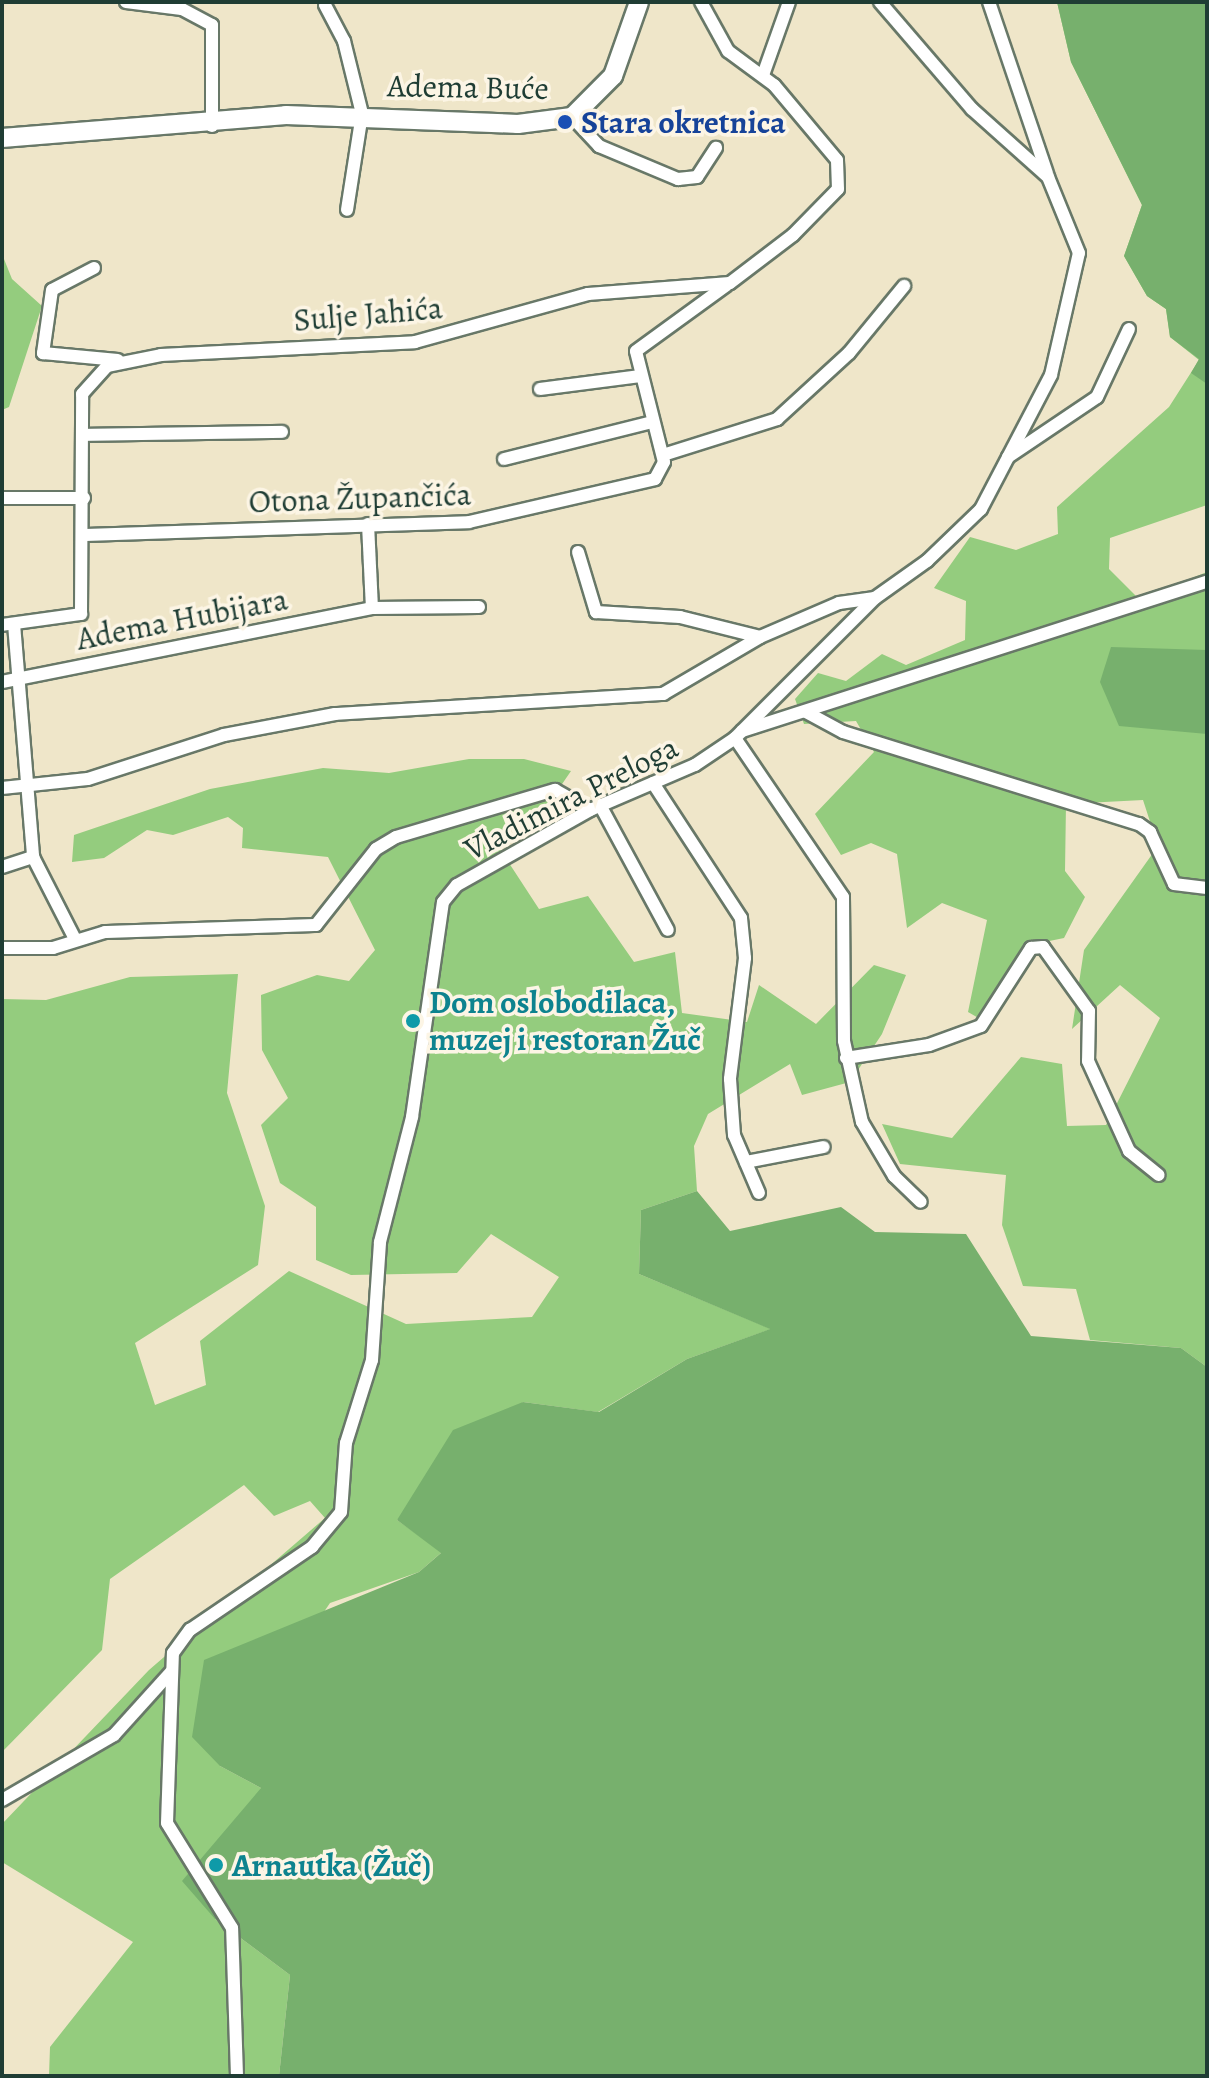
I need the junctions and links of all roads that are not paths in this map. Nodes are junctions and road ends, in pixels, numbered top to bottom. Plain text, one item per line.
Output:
1 (126, 2) edge
2 (639, 2) edge
3 (701, 2) edge
4 (789, 2) edge
5 (880, 2) edge
6 (989, 2) edge
7 (325, 5) dead end
8 (763, 75) junction
9 (362, 114) junction
10 (572, 117) junction
11 (212, 126) junction
12 (2, 138) edge
13 (716, 148) dead end
14 (1048, 177) junction
15 (347, 210) dead end
16 (94, 268) dead end
17 (730, 283) junction
18 (904, 286) dead end
19 (1129, 329) dead end
20 (121, 361) junction
21 (640, 376) junction
22 (540, 389) dead end
23 (652, 422) junction
24 (282, 432) dead end
25 (83, 435) junction
26 (663, 455) junction
27 (1008, 457) junction
28 (504, 459) dead end
29 (2, 498) edge
30 (84, 498) junction
31 (368, 524) junction
32 (84, 535) junction
33 (578, 552) dead end
34 (1207, 582) edge
35 (875, 598) junction
36 (479, 607) dead end
37 (372, 608) junction
38 (8, 624) edge
39 (760, 637) junction
40 (23, 678) junction
41 (2, 682) edge
42 (806, 712) junction
43 (738, 734) junction
44 (653, 783) junction
45 (27, 785) junction
46 (2, 788) edge
47 (595, 808) junction
48 (33, 857) junction
49 (2, 867) edge
50 (1207, 888) edge
51 (668, 930) dead end
52 (74, 937) junction
53 (2, 948) edge
54 (846, 1058) junction
55 (824, 1147) dead end
56 (746, 1162) junction
57 (1159, 1175) dead end
58 (759, 1193) dead end
59 (921, 1202) dead end
60 (171, 1672) junction
61 (2, 1800) edge
62 (237, 2076) edge

1 - 11 street
2 - 10 street, Adema Buće
3 - 8 street
4 - 8 street
5 - 14 street, Vladimira Preloga
6 - 14 street
7 - 9 street, Adema Buće
8 - 17 street
9 - 10 street, Adema Buće
9 - 11 street, Adema Buće
9 - 15 street, Adema Buće
10 - 13 street, Adema Buće
11 - 12 street, Adema Buće
14 - 27 street, Vladimira Preloga
16 - 20 street
17 - 20 street, Sulje Jahića
17 - 21 street
18 - 26 street
19 - 27 street
20 - 25 street, Sulje Jahića
21 - 22 street
21 - 23 street
23 - 26 street
23 - 28 street, Otona Župančića
24 - 25 street
25 - 30 street, Sulje Jahića
26 - 31 street, Otona Župančića
27 - 35 street, Vladimira Preloga
29 - 30 street
30 - 32 street, Sulje Jahića
31 - 32 street, Otona Župančića
31 - 37 street
32 - 38 street, Sulje Jahića
33 - 39 street
34 - 42 street
35 - 39 street
35 - 43 street, Vladimira Preloga
36 - 37 street, Adema Hubijara
37 - 40 street, Adema Hubijara
38 - 40 street
39 - 45 street
40 - 41 street, Adema Hubijara
40 - 45 street
42 - 43 street
42 - 50 street
43 - 44 street, Vladimira Preloga
43 - 54 street
44 - 47 street, Vladimira Preloga
44 - 56 street
45 - 46 street
45 - 48 street
47 - 51 street
47 - 52 street
47 - 60 street, Vladimira Preloga
48 - 49 street
48 - 52 street
52 - 53 street
54 - 57 street
54 - 59 street
55 - 56 street
56 - 58 street
60 - 61 street
60 - 62 street, Vladimira Preloga

